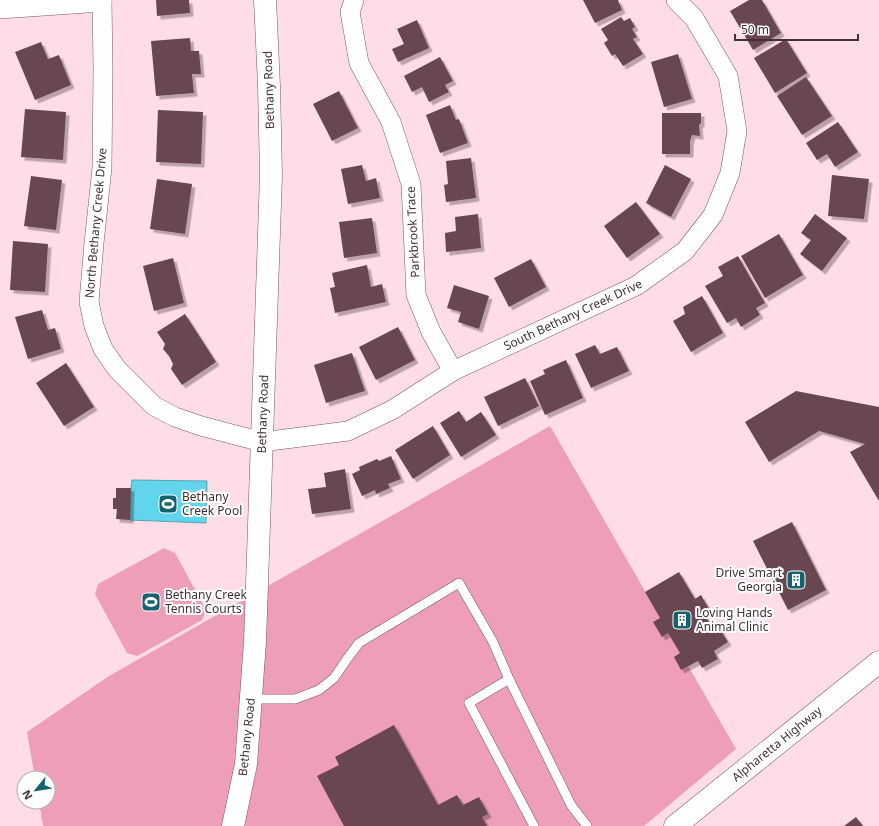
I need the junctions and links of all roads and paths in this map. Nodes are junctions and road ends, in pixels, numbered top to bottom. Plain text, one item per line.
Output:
1 (265, 0) edge
2 (354, 0) edge
3 (676, 0) edge
4 (102, 1) edge
5 (0, 9) edge
6 (453, 371) junction
7 (262, 442) junction
8 (879, 662) edge
9 (509, 679) junction
10 (251, 699) junction
11 (233, 826) edge
12 (534, 826) edge
13 (587, 826) edge
14 (675, 826) edge

1 - 7 street, Bethany Road
2 - 6 street, Parkbrook Trace
3 - 6 street, South Bethany Creek Drive
4 - 5 street
4 - 7 street, North Bethany Creek Drive
6 - 7 street, South Bethany Creek Drive
7 - 10 street, Bethany Road
8 - 14 street, Alpharetta Highway
9 - 10 lane
9 - 12 lane
9 - 13 lane
10 - 11 street, Bethany Road

